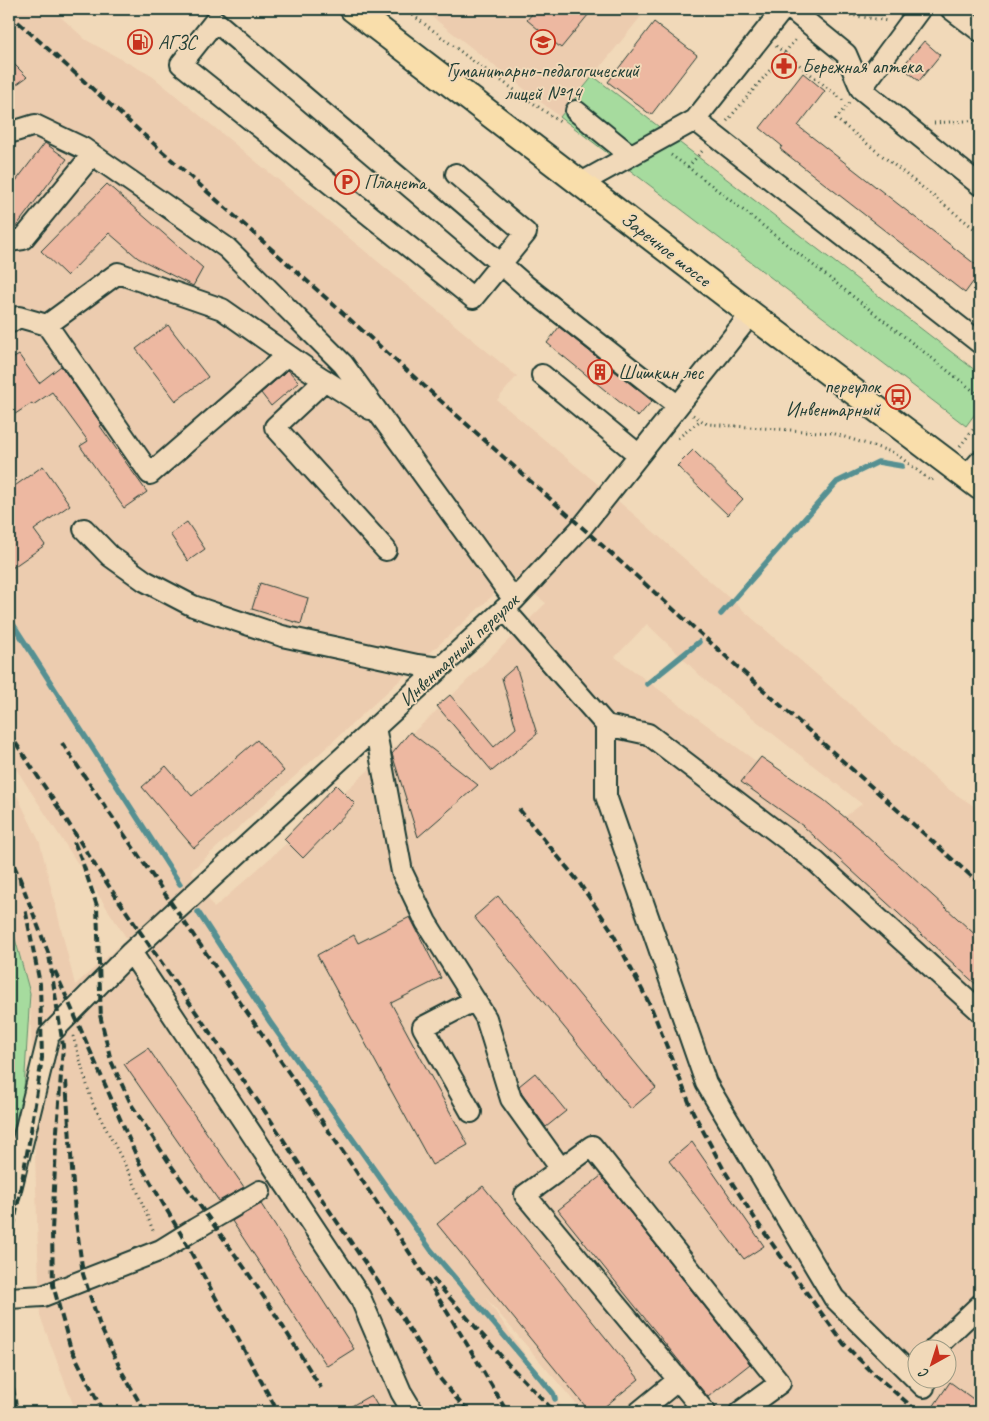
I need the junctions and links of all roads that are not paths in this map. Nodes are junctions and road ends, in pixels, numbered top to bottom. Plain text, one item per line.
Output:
1 (354, 9) edge
2 (783, 9) edge
3 (791, 9) edge
4 (920, 9) edge
5 (952, 9) edge
6 (980, 31) edge
7 (861, 89) junction
8 (571, 119) road end
9 (695, 120) junction
10 (9, 134) edge
11 (92, 155) junction
12 (630, 155) junction
13 (456, 174) dead end
14 (581, 183) junction
15 (980, 185) edge
16 (9, 241) edge
17 (501, 264) junction
18 (751, 314) junction
19 (9, 323) edge
20 (47, 324) junction
21 (980, 344) edge
22 (287, 355) junction
23 (542, 374) dead end
24 (325, 380) junction
25 (678, 406) junction
26 (380, 415) junction
27 (639, 455) junction
28 (976, 475) edge
29 (84, 528) dead end
30 (386, 550) dead end
31 (509, 605) junction
32 (440, 668) junction
33 (606, 725) junction
34 (375, 727) junction
35 (131, 952) junction
36 (475, 1000) junction
37 (980, 1011) edge
38 (471, 1112) dead end
39 (561, 1169) junction
40 (260, 1191) dead end
41 (9, 1197) edge
42 (9, 1298) edge
43 (980, 1305) edge
44 (945, 1338) edge
45 (906, 1364) edge
46 (678, 1380) junction
47 (413, 1412) edge
48 (639, 1412) edge
49 (705, 1412) edge
50 (740, 1412) edge

1 - 14 main road, Заречное шоссе
2 - 9 street
3 - 7 street
4 - 7 street
5 - 6 street
7 - 15 street
8 - 12 street
9 - 12 street
9 - 21 street
10 - 11 street
11 - 16 street
11 - 26 street
12 - 14 street
13 - 17 street
14 - 18 main road, Заречное шоссе
17 - 17 street
17 - 25 street
18 - 25 street, Инвентарный переулок
18 - 28 main road, Заречное шоссе
19 - 20 street
20 - 22 street
20 - 22 street
22 - 24 street
23 - 27 street
24 - 26 street
24 - 30 street
25 - 27 street, Инвентарный переулок
26 - 31 street
27 - 31 street, Инвентарный переулок
29 - 32 street
31 - 32 street, Инвентарный переулок
31 - 33 street
32 - 34 street, Инвентарный переулок
33 - 37 street
33 - 45 street
34 - 35 street, Инвентарный переулок
34 - 36 street
35 - 41 street, Инвентарный переулок
35 - 47 street
36 - 38 street
36 - 39 street
39 - 46 street
39 - 50 street
40 - 42 street
43 - 44 street
46 - 48 street
46 - 49 street

